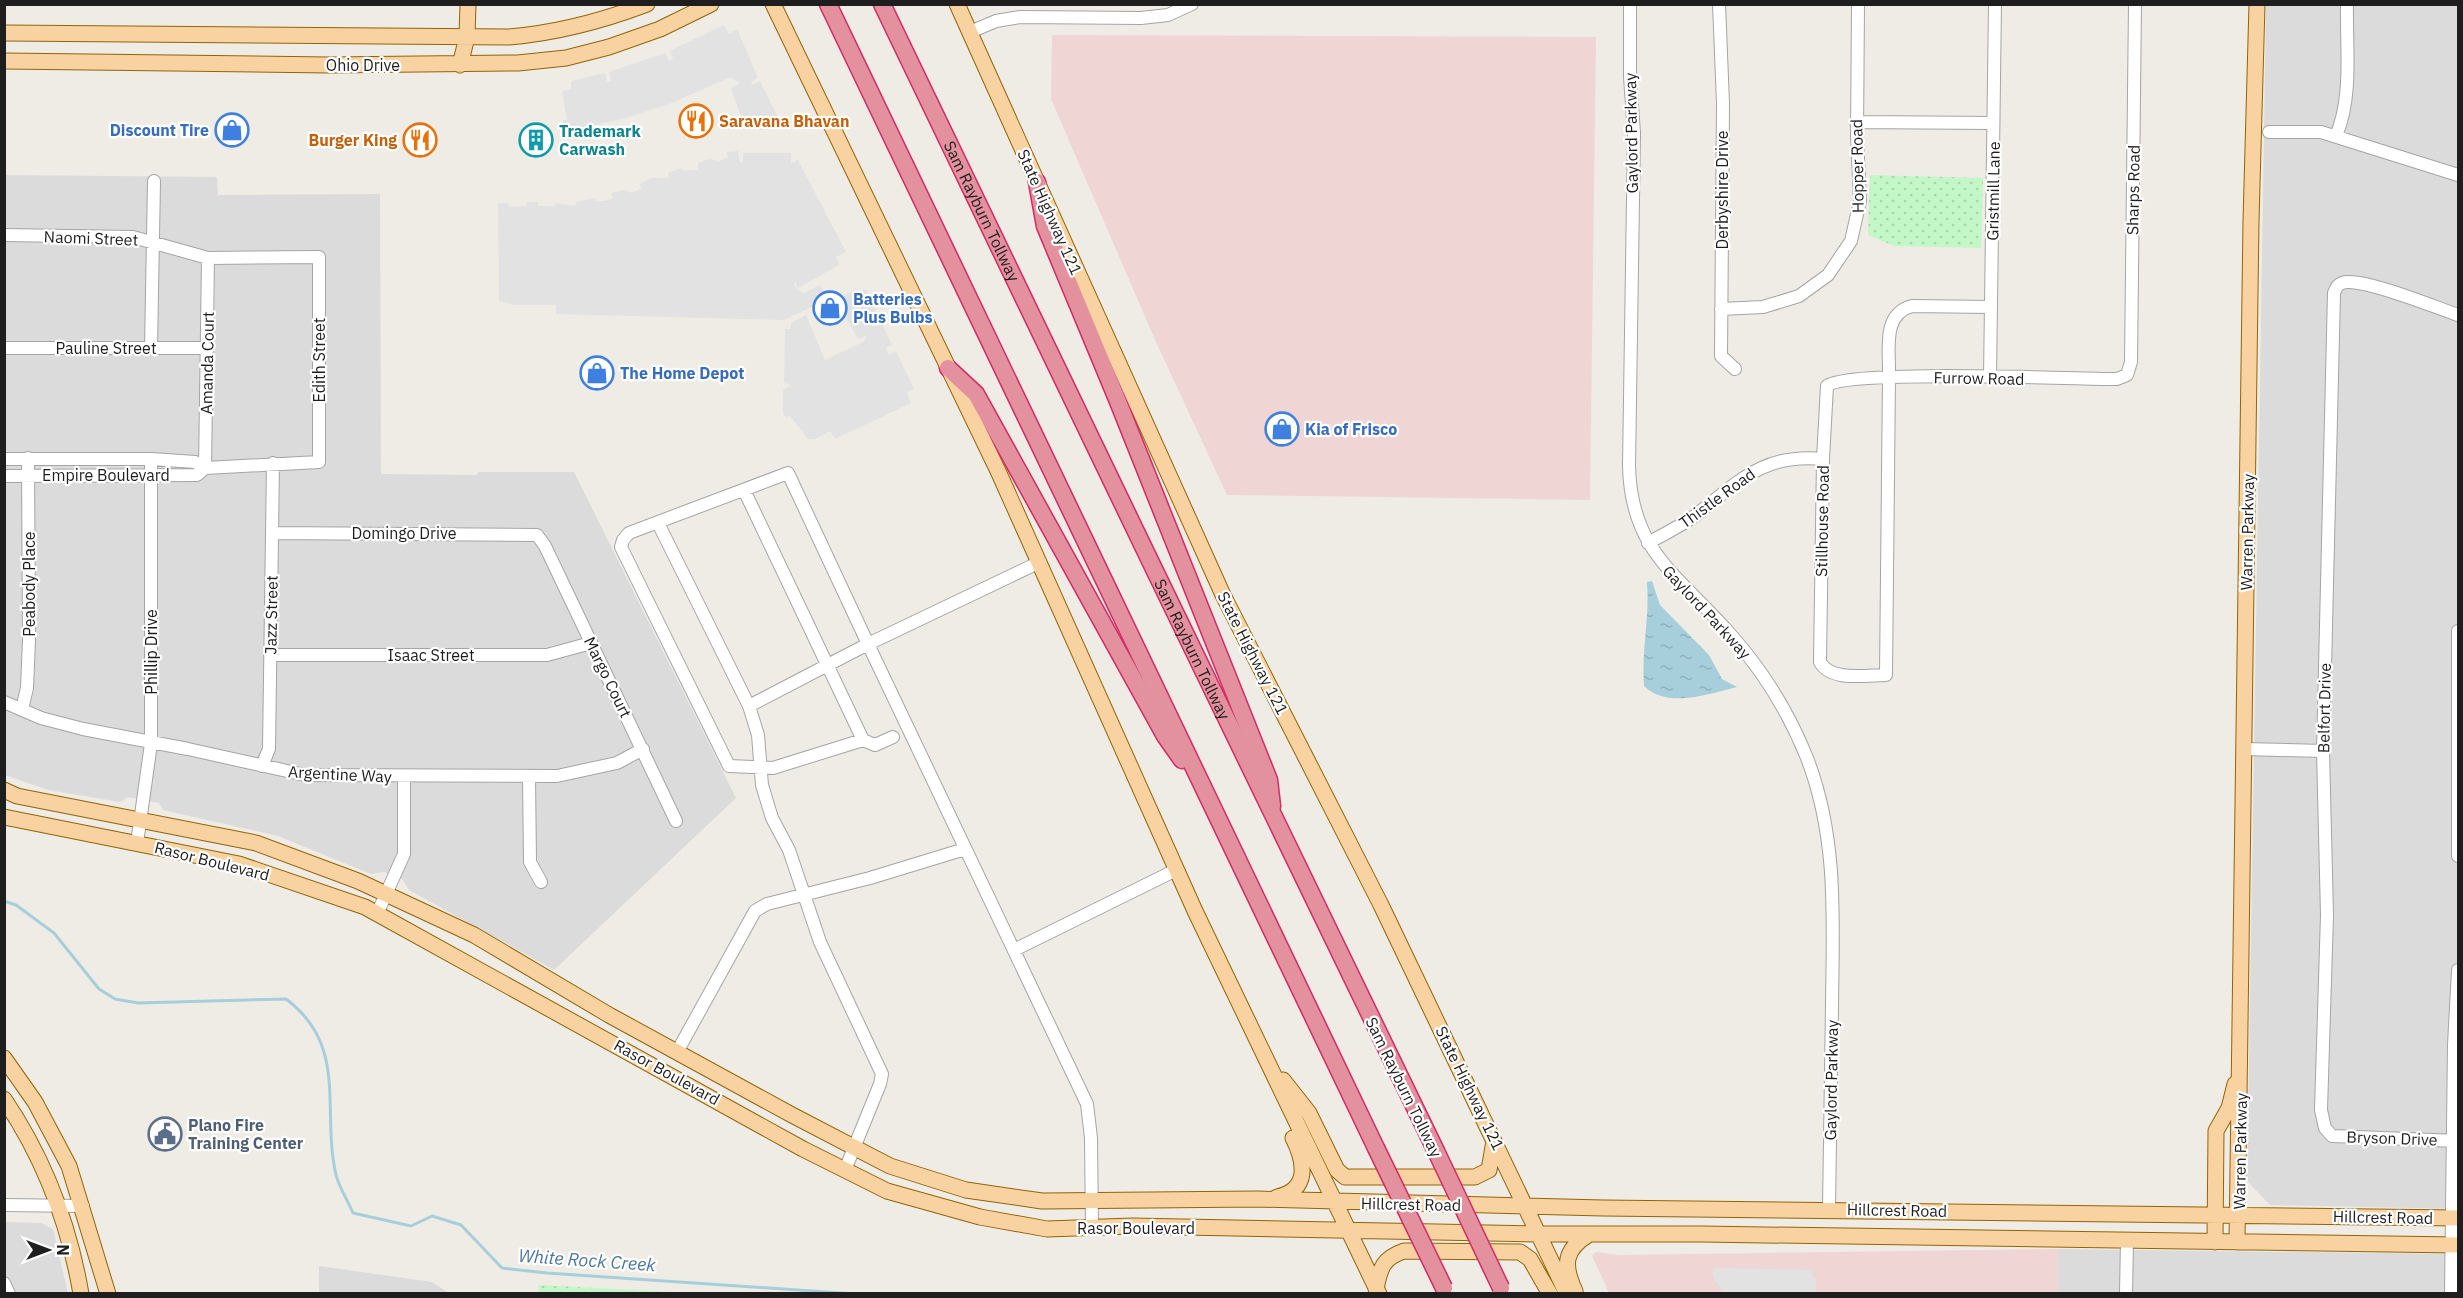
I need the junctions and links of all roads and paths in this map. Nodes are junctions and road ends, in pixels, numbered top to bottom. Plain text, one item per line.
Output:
1 (468, 4) edge
2 (647, 4) edge
3 (711, 4) edge
4 (773, 4) edge
5 (828, 4) edge
6 (882, 4) edge
7 (957, 4) edge
8 (1192, 4) edge
9 (1630, 4) edge
10 (1719, 4) edge
11 (1858, 4) edge
12 (1995, 4) edge
13 (2135, 4) edge
14 (2257, 4) edge
15 (2347, 4) edge
16 (970, 32) junction
17 (4, 33) edge
18 (467, 37) junction
19 (4, 61) edge
20 (466, 65) junction
21 (1856, 122) junction
22 (1993, 123) junction
23 (2269, 132) dead end
24 (2336, 136) junction
25 (2458, 176) edge
26 (154, 181) dead end
27 (1037, 182) junction
28 (4, 235) edge
29 (153, 241) junction
30 (319, 257) joint
31 (208, 258) junction
32 (1991, 307) junction
33 (1721, 309) junction
34 (2458, 315) edge
35 (4, 348) edge
36 (151, 348) junction
37 (207, 348) junction
38 (948, 368) junction
39 (1735, 369) dead end
40 (2127, 375) joint
41 (1889, 376) junction
42 (1990, 378) junction
43 (1830, 383) joint
44 (28, 458) junction
45 (4, 459) edge
46 (151, 459) junction
47 (1823, 459) junction
48 (319, 462) joint
49 (273, 463) junction
50 (205, 468) junction
51 (4, 476) edge
52 (27, 476) junction
53 (151, 476) junction
54 (744, 490) junction
55 (658, 523) junction
56 (272, 533) junction
57 (537, 534) joint
58 (1648, 543) junction
59 (1040, 562) junction
60 (2458, 632) edge
61 (591, 643) junction
62 (868, 644) junction
63 (270, 655) junction
64 (829, 664) junction
65 (4, 702) edge
66 (749, 706) junction
67 (22, 709) junction
68 (2458, 727) edge
69 (893, 737) dead end
70 (863, 740) junction
71 (151, 744) junction
72 (644, 749) junction
73 (2243, 749) junction
74 (2323, 751) junction
75 (262, 766) junction
76 (759, 766) junction
77 (404, 777) junction
78 (529, 777) junction
79 (4, 790) edge
80 (1213, 806) junction
81 (4, 817) edge
82 (140, 819) junction
83 (676, 821) dead end
84 (1274, 821) junction
85 (137, 843) junction
86 (965, 849) junction
87 (2458, 856) edge
88 (1176, 870) junction
89 (541, 882) dead end
90 (386, 894) junction
91 (804, 895) junction
92 (377, 914) junction
93 (1014, 950) junction
94 (2458, 970) edge
95 (677, 1052) junction
96 (4, 1058) edge
97 (1266, 1059) junction
98 (2241, 1060) junction
99 (4, 1099) edge
100 (2328, 1131) joint
101 (1494, 1140) junction
102 (2456, 1141) edge
103 (855, 1148) junction
104 (845, 1170) junction
105 (1092, 1200) junction
106 (1262, 1200) junction
107 (1336, 1202) junction
108 (4, 1205) edge
109 (58, 1206) junction
110 (83, 1206) junction
111 (1526, 1207) junction
112 (1828, 1209) junction
113 (2215, 1215) junction
114 (2239, 1215) junction
115 (2455, 1218) edge
116 (1092, 1227) junction
117 (1348, 1228) junction
118 (1538, 1234) junction
119 (1588, 1235) junction
120 (1828, 1236) junction
121 (2127, 1240) junction
122 (2215, 1242) junction
123 (2238, 1242) junction
124 (2455, 1245) edge
125 (5, 1283) edge
126 (1377, 1291) edge
127 (1446, 1291) edge
128 (1502, 1291) edge
129 (9, 1293) edge
130 (81, 1293) edge
131 (108, 1293) edge
132 (1550, 1293) edge
133 (1567, 1293) edge
134 (1576, 1293) edge
135 (2126, 1293) edge
136 (2451, 1293) edge

1 - 18 main road
2 - 18 main road, Ohio Drive
3 - 20 main road, Ohio Drive
4 - 38 main road
5 - 80 highway
6 - 84 highway, Sam Rayburn Tollway
7 - 16 main road, State Highway 121
8 - 16 street
9 - 58 street, Gaylord Parkway
10 - 33 street, Derbyshire Drive
11 - 21 street, Hopper Road
12 - 22 street, Gristmill Lane
13 - 40 street, Sharps Road
14 - 73 main road, Warren Parkway
15 - 24 street
16 - 27 main road, State Highway 121
17 - 18 main road, Ohio Drive
18 - 20 main road
19 - 20 main road, Ohio Drive
21 - 22 street
21 - 33 street, Hopper Road
22 - 32 street, Gristmill Lane
23 - 24 street
24 - 25 street
26 - 29 street
27 - 84 highway
27 - 101 main road, State Highway 121
28 - 29 street, Naomi Street
29 - 31 street, Naomi Street
29 - 36 street
30 - 31 street, Naomi Street
30 - 48 street, Edith Street
31 - 37 street, Amanda Court
32 - 41 street
32 - 42 street, Gristmill Lane
33 - 39 street, Derbyshire Drive
34 - 74 street, Belfort Drive
35 - 36 street, Pauline Street
36 - 37 street, Pauline Street
37 - 50 street, Amanda Court
38 - 59 main road
38 - 80 highway
40 - 42 street, Furrow Road
41 - 42 street, Furrow Road
41 - 43 street, Furrow Road
41 - 47 street, Stillhouse Road
43 - 47 street, Stillhouse Road
44 - 45 street, Empire Boulevard
44 - 46 street, Empire Boulevard
44 - 52 street, Peabody Place
46 - 50 street, Empire Boulevard
46 - 53 street, Phillip Drive
47 - 58 street, Thistle Road
48 - 49 street, Empire Boulevard
49 - 50 street, Empire Boulevard
49 - 56 street, Jazz Street
50 - 53 street, Empire Boulevard
51 - 52 street, Empire Boulevard
52 - 53 street, Empire Boulevard
52 - 67 street, Peabody Place
53 - 71 street, Phillip Drive
54 - 55 street
54 - 62 street
54 - 64 street
55 - 66 street
55 - 76 street
56 - 57 street, Domingo Drive
56 - 63 street, Jazz Street
57 - 61 street, Margo Court
58 - 112 street, Gaylord Parkway
59 - 62 street
59 - 88 main road
60 - 68 street
61 - 63 street, Isaac Street
61 - 72 street, Margo Court
62 - 64 street
62 - 86 street
63 - 75 street, Jazz Street
64 - 66 street
64 - 70 street
65 - 67 street, Argentine Way
66 - 76 street
67 - 71 street, Argentine Way
68 - 87 street
69 - 70 street
70 - 76 street
71 - 75 street, Argentine Way
71 - 82 street, Phillip Drive
72 - 78 street, Argentine Way
72 - 83 street, Margo Court
73 - 74 street
73 - 98 main road, Warren Parkway
74 - 100 street, Belfort Drive
75 - 77 street, Argentine Way
76 - 91 street
77 - 78 street, Argentine Way
77 - 90 street
78 - 89 street
79 - 82 main road, Rasor Boulevard
80 - 127 highway, bridge
81 - 85 main road, Rasor Boulevard
82 - 85 street, Phillip Drive
82 - 90 main road, Rasor Boulevard
84 - 128 highway, Sam Rayburn Tollway, bridge
85 - 92 main road, Rasor Boulevard
86 - 91 street
86 - 93 street
88 - 93 street
88 - 97 main road
90 - 92 street
90 - 95 main road, Rasor Boulevard
91 - 95 street
91 - 103 street
92 - 104 main road, Rasor Boulevard
93 - 105 street
94 - 102 street
95 - 103 main road, Rasor Boulevard
96 - 110 main road
97 - 101 main road
97 - 106 main road
97 - 107 main road
98 - 113 main road, Warren Parkway
98 - 114 main road, Warren Parkway
99 - 109 main road
100 - 102 street, Bryson Drive
101 - 111 main road, State Highway 121
102 - 115 street
103 - 104 street
103 - 105 main road, Rasor Boulevard
104 - 116 main road, Rasor Boulevard
105 - 106 main road, Rasor Boulevard
105 - 116 street
106 - 107 main road, Rasor Boulevard
107 - 111 main road, Hillcrest Road
107 - 117 main road
108 - 109 street
109 - 110 street
109 - 130 main road
110 - 131 main road
111 - 112 main road, Hillcrest Road
111 - 118 main road, State Highway 121
112 - 113 main road, Hillcrest Road
112 - 120 main road
113 - 114 main road, Hillcrest Road
113 - 122 main road, Warren Parkway
114 - 115 main road, Hillcrest Road
114 - 123 main road, Warren Parkway
115 - 124 street
116 - 117 main road, Rasor Boulevard
117 - 118 main road, Hillcrest Road
117 - 126 main road
118 - 119 main road, Hillcrest Road
118 - 133 main road, State Highway 121
119 - 120 main road, Hillcrest Road
119 - 134 main road
120 - 121 main road, Hillcrest Road
121 - 122 main road, Hillcrest Road
121 - 135 street
122 - 123 main road, Hillcrest Road
123 - 124 main road, Hillcrest Road
124 - 136 street
125 - 129 street
126 - 132 main road

